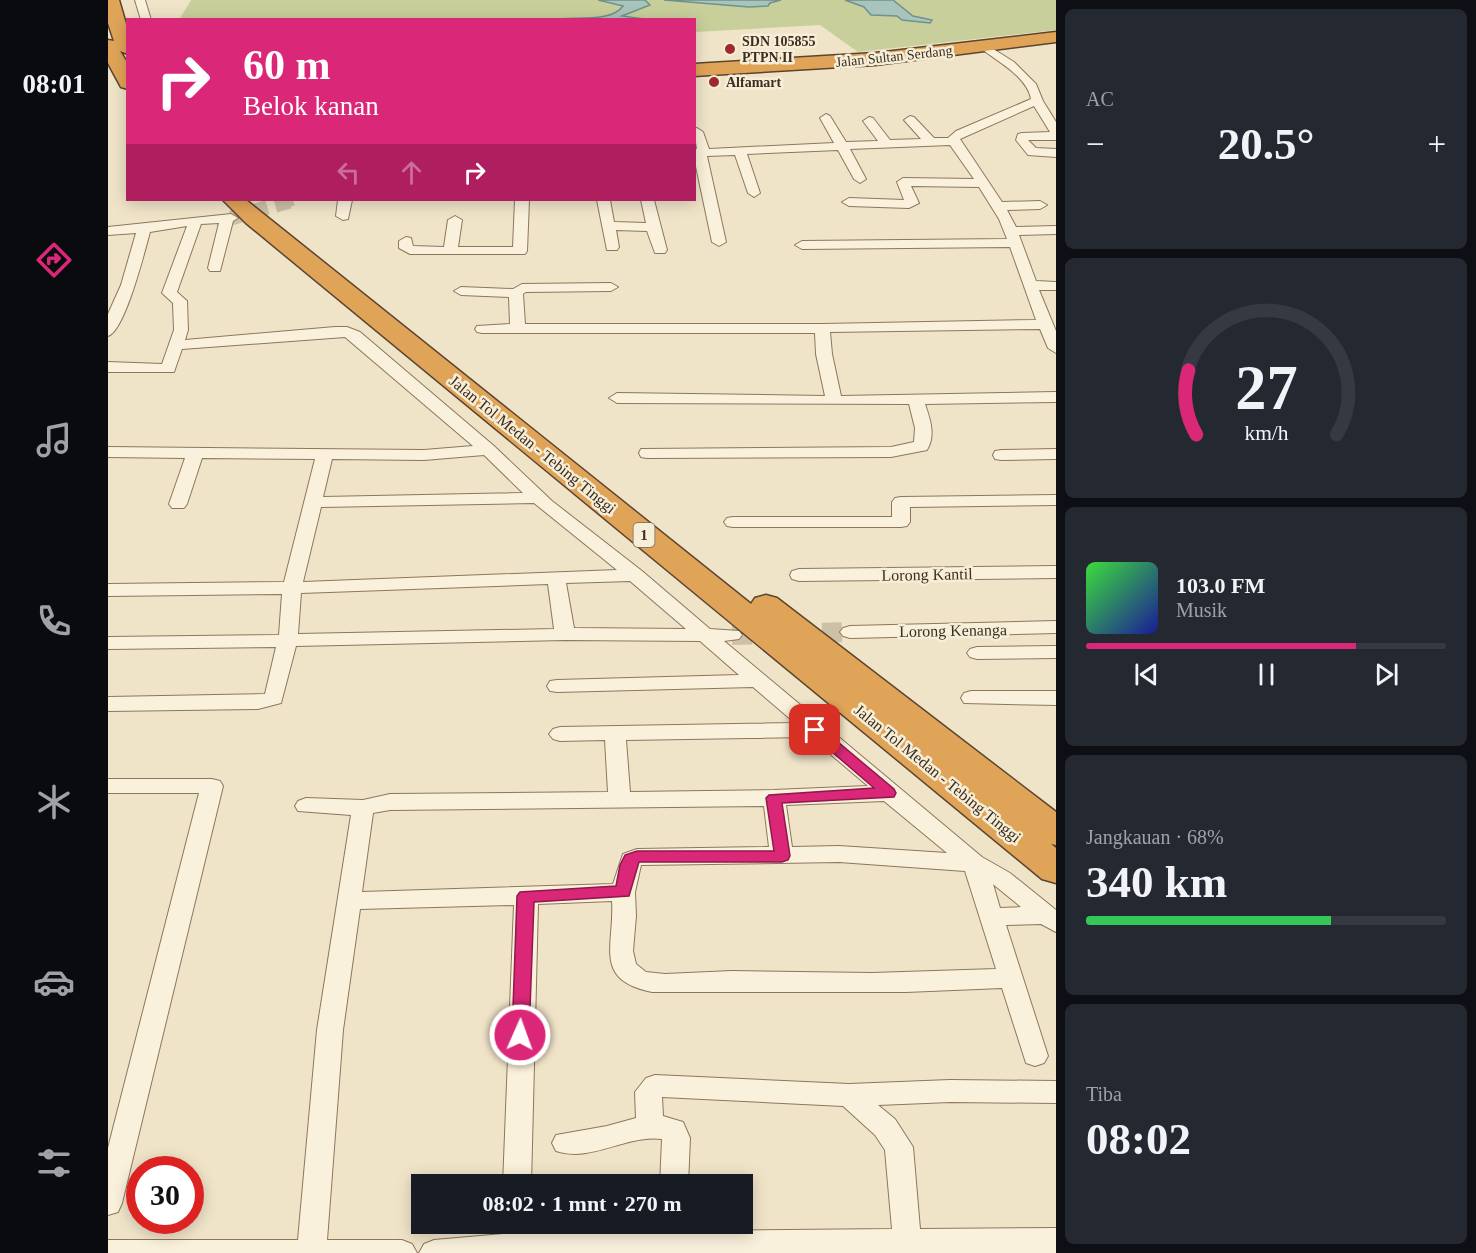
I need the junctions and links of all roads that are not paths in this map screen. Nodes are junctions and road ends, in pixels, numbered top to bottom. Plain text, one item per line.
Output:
1 (111, 0) edge
2 (140, 0) edge
3 (145, 18) edge
4 (1056, 38) edge
5 (108, 45) edge
6 (126, 46) edge
7 (987, 48) junction
8 (696, 72) edge
9 (696, 72) edge
10 (124, 92) edge
11 (1041, 100) junction
12 (826, 118) dead end
13 (1052, 118) edge
14 (910, 120) dead end
15 (869, 121) dead end
16 (698, 132) dead end
17 (1056, 134) edge
18 (954, 141) junction
19 (932, 142) junction
20 (887, 145) junction
21 (842, 147) junction
22 (740, 152) junction
23 (700, 153) edge
24 (1056, 153) edge
25 (860, 179) dead end
26 (983, 183) junction
27 (754, 193) dead end
28 (260, 201) edge
29 (345, 201) edge
30 (522, 201) edge
31 (604, 201) edge
32 (648, 201) edge
33 (849, 202) dead end
34 (1040, 205) dead end
35 (997, 206) junction
36 (231, 212) edge
37 (343, 216) dead end
38 (455, 220) dead end
39 (195, 222) junction
40 (608, 226) junction
41 (653, 227) junction
42 (144, 229) junction
43 (1056, 230) edge
44 (108, 231) edge
45 (1013, 237) junction
46 (406, 241) dead end
47 (719, 242) dead end
48 (802, 245) dead end
49 (612, 247) dead end
50 (660, 250) dead end
51 (450, 251) junction
52 (215, 268) dead end
53 (1030, 285) junction
54 (1056, 285) edge
55 (611, 287) dead end
56 (461, 291) dead end
57 (516, 293) junction
58 (1045, 324) junction
59 (482, 328) dead end
60 (822, 328) junction
61 (518, 329) junction
62 (108, 331) edge
63 (180, 333) junction
64 (1056, 348) edge
65 (108, 367) edge
66 (1056, 397) edge
67 (617, 398) dead end
68 (915, 400) junction
69 (834, 401) junction
70 (488, 450) junction
71 (108, 452) edge
72 (195, 453) junction
73 (647, 453) dead end
74 (325, 454) junction
75 (1056, 454) edge
76 (1001, 455) dead end
77 (539, 498) junction
78 (1056, 500) edge
79 (313, 502) junction
80 (178, 504) dead end
81 (733, 522) dead end
82 (1056, 572) edge
83 (635, 575) junction
84 (799, 575) dead end
85 (556, 577) junction
86 (292, 588) junction
87 (108, 590) edge
88 (1056, 627) edge
89 (850, 632) tunnel mouth
90 (565, 634) junction
91 (732, 635) tunnel mouth
92 (707, 636) junction
93 (288, 639) junction
94 (108, 643) edge
95 (1056, 652) edge
96 (977, 653) dead end
97 (758, 681) junction
98 (556, 686) dead end
99 (971, 698) dead end
100 (1056, 698) edge
101 (108, 704) edge
102 (815, 730) junction
103 (615, 733) junction
104 (560, 734) dead end
105 (108, 786) edge
106 (889, 793) junction
107 (774, 798) junction
108 (619, 799) junction
109 (306, 806) dead end
110 (363, 808) junction
111 (1056, 832) edge
112 (782, 856) junction
113 (974, 862) junction
114 (1056, 869) edge
115 (623, 892) junction
116 (525, 896) junction
117 (348, 901) junction
118 (993, 917) junction
119 (1050, 919) edge
120 (1011, 978) junction
121 (1035, 1056) dead end
122 (1056, 1092) edge
123 (849, 1095) junction
124 (650, 1126) junction
125 (566, 1143) dead end
126 (517, 1174) edge
127 (674, 1174) edge
128 (108, 1203) edge
129 (518, 1234) edge
130 (680, 1234) edge
131 (1056, 1241) edge
132 (907, 1242) junction
133 (811, 1248) edge
134 (312, 1251) junction
135 (108, 1253) edge
136 (402, 1253) edge
137 (434, 1253) edge

1 - 6 highway
2 - 3 street
4 - 7 highway, Jalan Sultan Serdang
4 - 8 highway, Jalan Sultan Serdang
5 - 10 highway
7 - 9 highway, Jalan Sultan Serdang
7 - 11 street
11 - 13 street
11 - 18 street
12 - 21 street
13 - 17 street
14 - 19 street
15 - 20 street
16 - 23 street
17 - 24 street
18 - 19 street
18 - 26 street
19 - 20 street
20 - 21 street
21 - 22 street
21 - 25 street
22 - 23 street
22 - 27 street
23 - 47 street
26 - 33 street
26 - 35 street
28 - 111 highway, Jalan Tol Medan - Tebing Tinggi / 1
29 - 37 street
30 - 51 street
31 - 40 street
32 - 41 street
34 - 35 street
35 - 45 street
36 - 39 street
36 - 52 street
36 - 114 highway, Jalan Tol Medan - Tebing Tinggi / 1
38 - 51 street
39 - 42 street
39 - 63 street
40 - 41 street
40 - 49 street
41 - 50 street
42 - 44 street
42 - 62 street
43 - 45 street
45 - 48 street
45 - 53 street
46 - 51 street
53 - 54 street
53 - 58 street
55 - 57 street
56 - 57 street
57 - 61 street
58 - 60 street
58 - 64 street
59 - 61 street
60 - 61 street
60 - 69 street
63 - 65 street
63 - 70 street
66 - 68 street
67 - 69 street
68 - 69 street
68 - 73 street
70 - 74 street
70 - 77 street
71 - 72 street
72 - 74 street
72 - 80 street
74 - 79 street
75 - 76 street
77 - 79 street
77 - 83 street
78 - 81 street
79 - 86 street
82 - 84 street, Lorong Kantil
83 - 85 street
83 - 92 street
85 - 86 street
85 - 90 street
86 - 87 street
86 - 93 street
88 - 89 street, Lorong Kenanga
90 - 92 street
90 - 93 street
91 - 92 street
92 - 97 street
93 - 94 street
93 - 101 street
95 - 96 street
97 - 98 street
97 - 102 street
99 - 100 street
102 - 103 street
102 - 106 street
103 - 104 street
103 - 108 street
105 - 128 street
106 - 107 street
106 - 113 street
107 - 108 street
107 - 112 street
108 - 110 street
109 - 110 street
110 - 117 street
112 - 113 street
112 - 115 street
113 - 118 street
113 - 119 street
115 - 116 street
115 - 120 street
116 - 117 street
116 - 126 street
117 - 134 street
118 - 119 street
118 - 120 street
120 - 121 street
122 - 123 street
123 - 124 street
123 - 132 street
124 - 125 street
124 - 127 street
129 - 137 street
130 - 133 street
131 - 132 street
132 - 133 street
134 - 135 street
134 - 136 street

